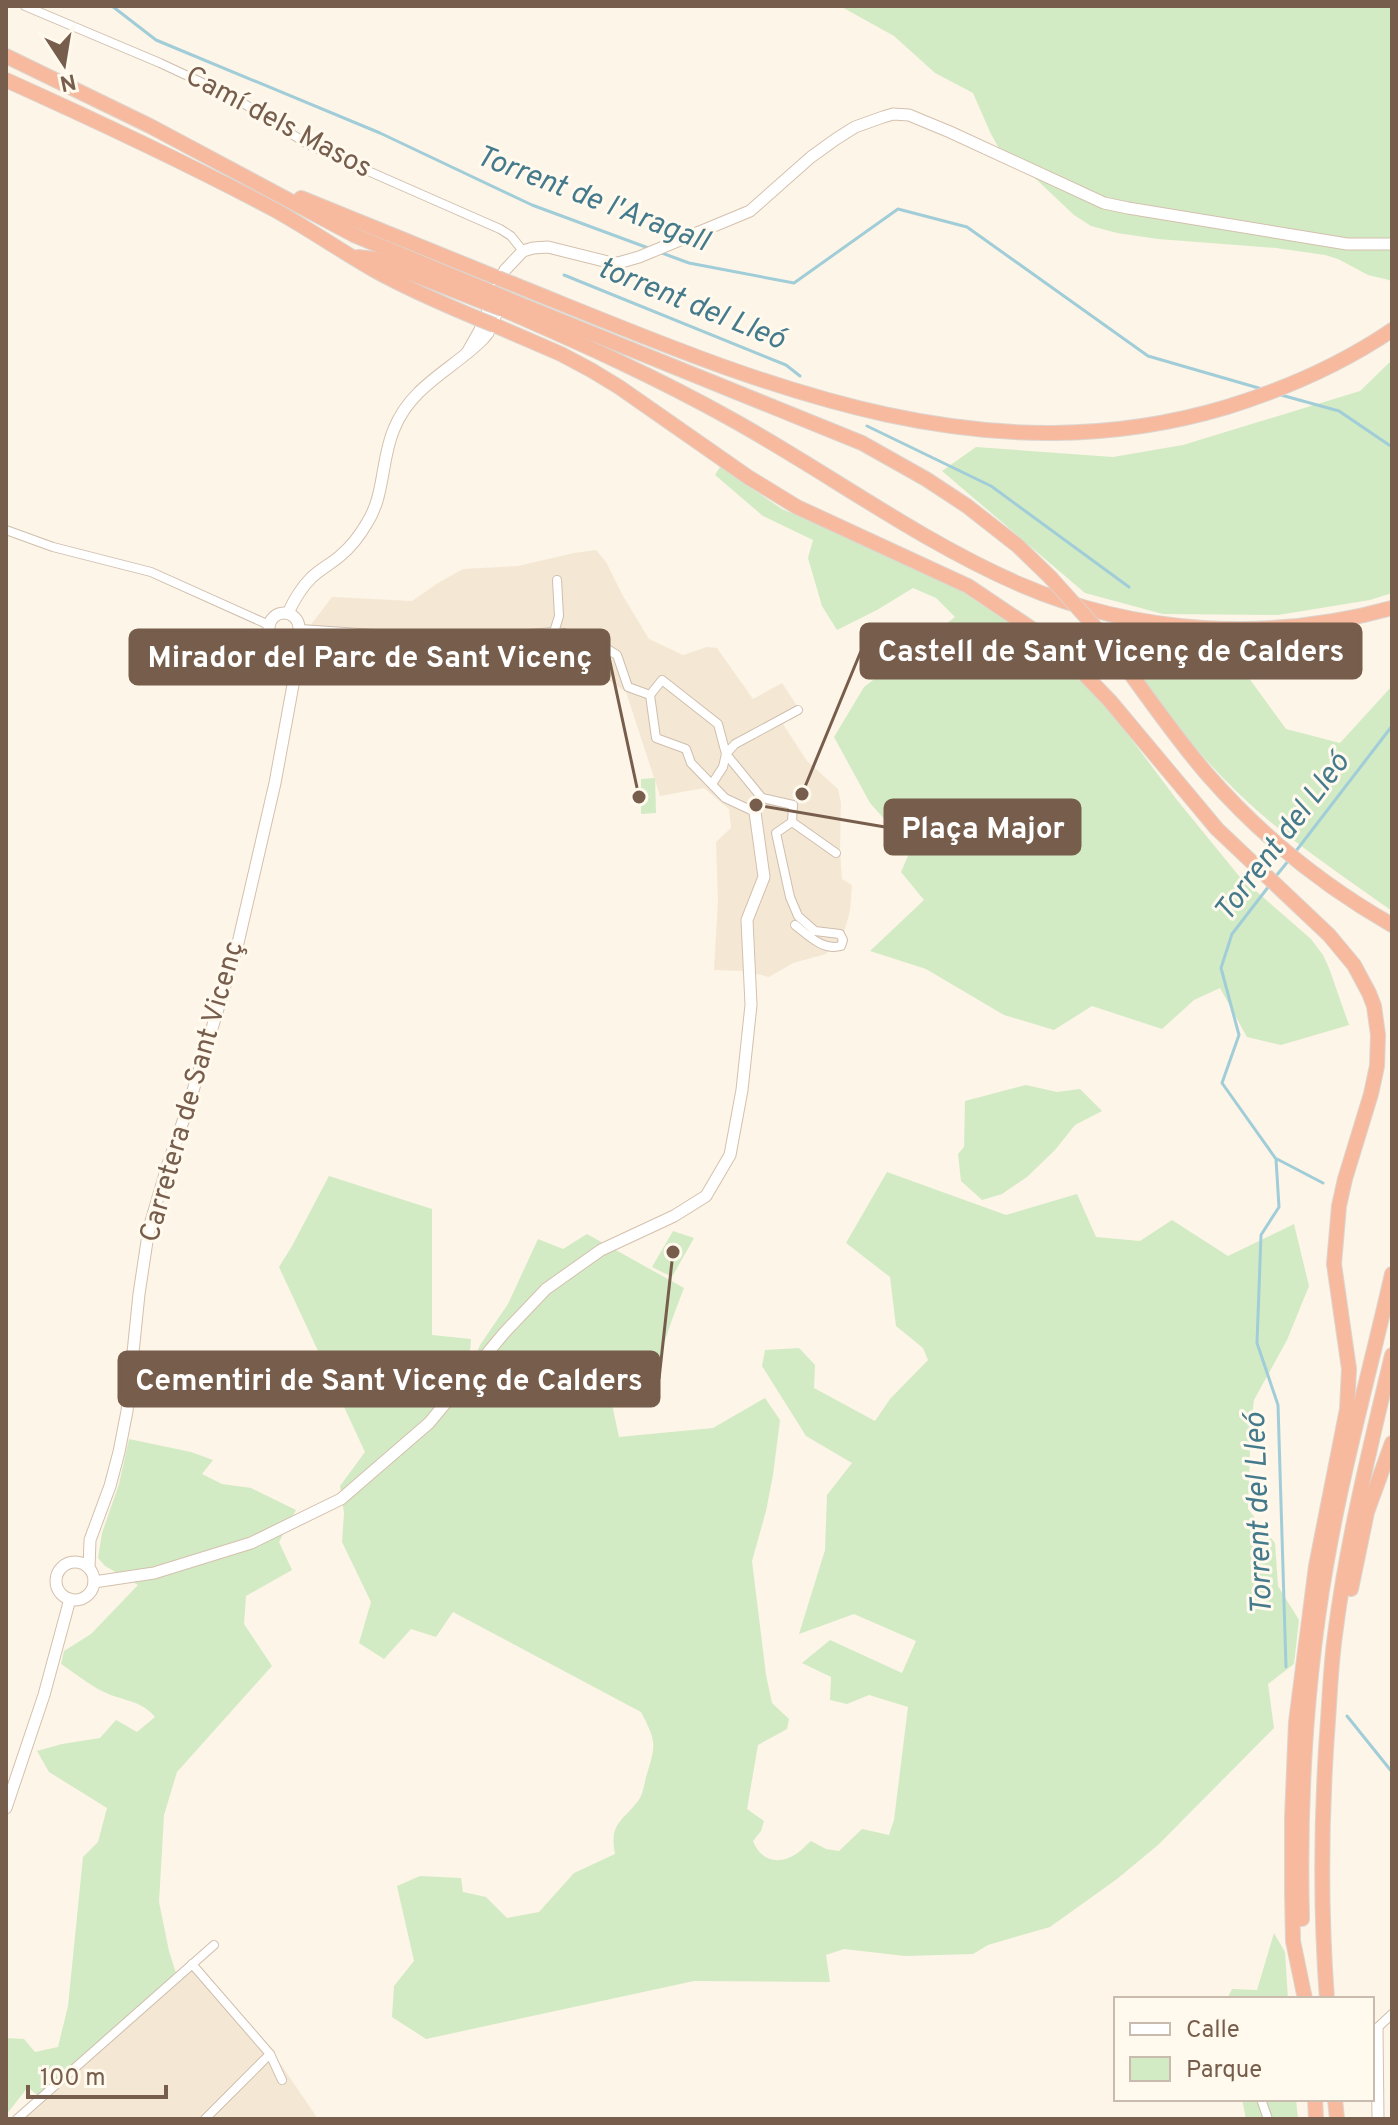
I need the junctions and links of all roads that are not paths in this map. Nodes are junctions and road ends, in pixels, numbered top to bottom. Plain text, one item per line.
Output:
1 (25, 6) edge
2 (6, 56) edge
3 (6, 80) edge
4 (237, 172) junction
5 (1392, 244) edge
6 (521, 252) junction
7 (354, 256) junction
8 (488, 298) junction
9 (504, 304) junction
10 (1392, 330) edge
11 (6, 530) edge
12 (557, 580) dead end
13 (1392, 608) edge
14 (288, 613) junction
15 (269, 625) junction
16 (300, 629) junction
17 (554, 632) junction
18 (289, 643) junction
19 (650, 695) junction
20 (798, 710) dead end
21 (726, 754) junction
22 (712, 784) junction
23 (762, 798) junction
24 (755, 812) junction
25 (792, 822) junction
26 (836, 853) dead end
27 (795, 925) dead end
28 (1392, 925) edge
29 (1392, 1274) edge
30 (1392, 1355) edge
31 (1392, 1443) edge
32 (90, 1540) junction
33 (66, 1563) junction
34 (89, 1568) junction
35 (94, 1582) junction
36 (70, 1599) junction
37 (1331, 1683) junction
38 (6, 1808) edge
39 (214, 1945) dead end
40 (192, 1964) junction
41 (1306, 1997) edge
42 (1306, 1997) edge
43 (1327, 1997) edge
44 (1392, 2014) edge
45 (1375, 2030) edge
46 (270, 2054) junction
47 (282, 2080) dead end
48 (22, 2117) edge
49 (205, 2119) edge
50 (1378, 2119) edge

1 - 6 street, Camí dels Masos
2 - 4 highway
3 - 7 highway
4 - 8 highway
4 - 10 highway, bridge
5 - 6 street
6 - 14 street
7 - 8 highway
7 - 41 highway, bridge
8 - 9 highway, bridge
9 - 13 highway
9 - 28 highway, bridge
11 - 15 street
12 - 17 street
14 - 15 street
14 - 16 street
15 - 18 street
16 - 17 street
16 - 18 street
17 - 19 street
18 - 32 street, Carretera de Sant Vicenç
19 - 21 street
19 - 22 street
20 - 21 street
21 - 22 street
21 - 23 street
22 - 24 street
23 - 24 street
23 - 25 street
24 - 35 street
25 - 26 street
25 - 27 street
29 - 42 highway
30 - 37 highway
31 - 37 highway
32 - 33 street, Carretera de Sant Vicenç
32 - 34 street, Carretera de Sant Vicenç
33 - 34 street
33 - 36 street
34 - 35 street
35 - 36 street
36 - 38 street
37 - 43 highway
39 - 40 street
40 - 46 street
40 - 48 street
44 - 45 street
45 - 50 street
46 - 47 street
46 - 49 street

